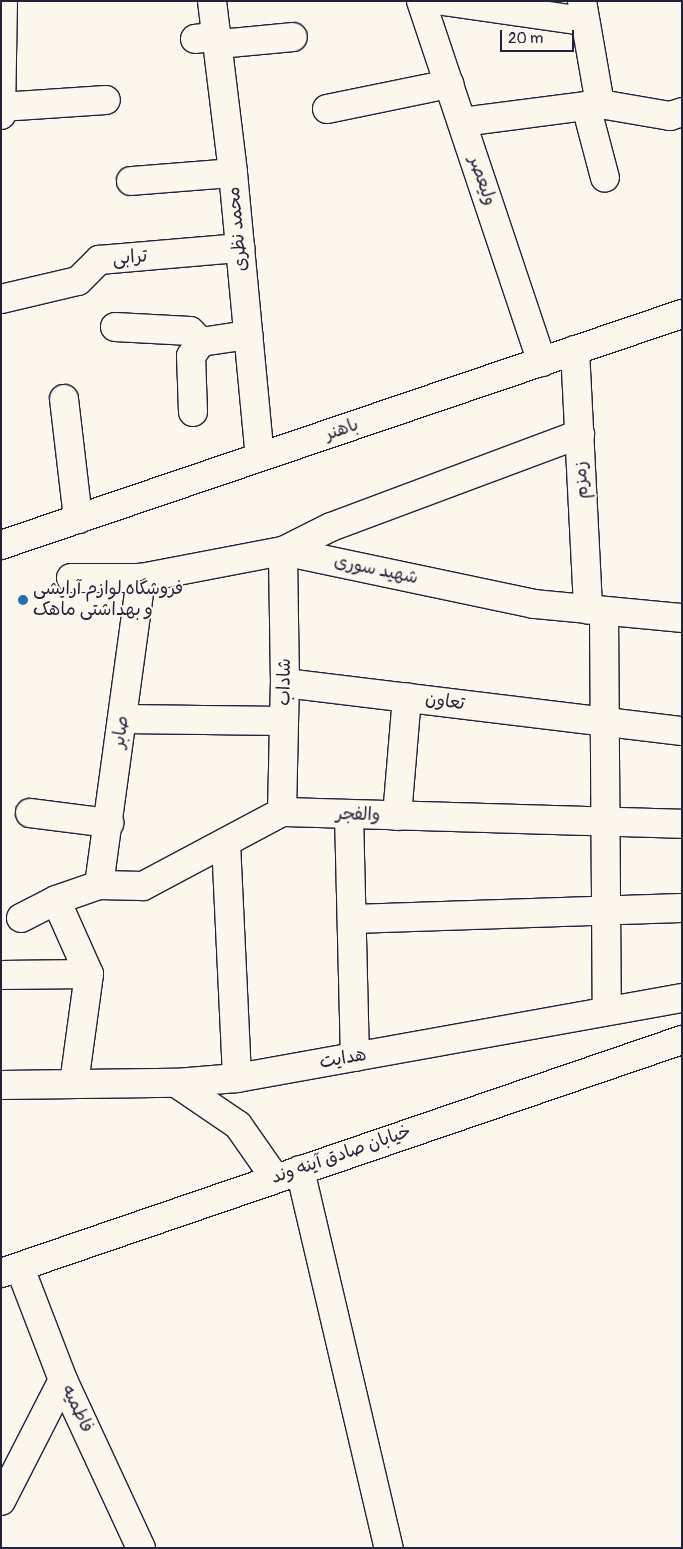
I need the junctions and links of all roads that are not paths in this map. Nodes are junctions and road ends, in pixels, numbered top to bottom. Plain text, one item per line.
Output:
1 (3, 1) edge
2 (212, 1) edge
3 (421, 1) edge
4 (443, 1) edge
5 (582, 11) edge
6 (293, 37) dead end
7 (211, 40) junction
8 (449, 84) junction
9 (106, 100) dead end
10 (593, 105) junction
11 (1, 107) edge
12 (327, 109) dead end
13 (1, 115) edge
14 (676, 121) edge
15 (462, 122) junction
16 (233, 173) junction
17 (605, 178) dead end
18 (131, 181) dead end
19 (240, 248) junction
20 (1, 299) edge
21 (682, 314) edge
22 (115, 327) dead end
23 (248, 335) junction
24 (201, 342) junction
25 (575, 350) junction
26 (542, 362) junction
27 (64, 399) dead end
28 (192, 412) dead end
29 (580, 434) junction
30 (260, 457) junction
31 (78, 519) junction
32 (1, 546) edge
33 (283, 551) junction
34 (71, 578) dead end
35 (141, 578) junction
36 (596, 611) junction
37 (682, 618) edge
38 (285, 683) junction
39 (407, 697) junction
40 (123, 719) junction
41 (284, 721) junction
42 (604, 724) junction
43 (682, 731) edge
44 (282, 812) junction
45 (30, 813) dead end
46 (349, 814) junction
47 (397, 816) junction
48 (109, 823) junction
49 (605, 824) junction
50 (682, 824) edge
51 (226, 843) junction
52 (99, 884) junction
53 (56, 900) junction
54 (682, 908) edge
55 (605, 910) junction
56 (21, 918) dead end
57 (352, 920) junction
58 (89, 974) junction
59 (1, 975) edge
60 (682, 998) edge
61 (607, 1011) junction
62 (682, 1040) edge
63 (355, 1057) junction
64 (237, 1078) junction
65 (176, 1083) junction
66 (74, 1084) junction
67 (1, 1085) edge
68 (287, 1174) junction
69 (10, 1270) edge
70 (63, 1380) junction
71 (1, 1501) edge
72 (141, 1548) edge
73 (389, 1548) edge

1 - 11 street
2 - 7 street, محمد نظری
3 - 8 street, ولیعصر
4 - 5 street
5 - 10 street
6 - 7 street
7 - 16 street, محمد نظری
8 - 12 street
8 - 15 street, ولیعصر
9 - 11 street
10 - 14 street
10 - 15 street
10 - 17 street
11 - 13 street
15 - 26 street, ولیعصر
16 - 18 street
16 - 19 street, محمد نظری
19 - 20 street, ترابی
19 - 23 street, محمد نظری
21 - 25 street, باهنر
22 - 24 street
23 - 24 street
23 - 30 street, محمد نظری
24 - 28 street
25 - 26 street, باهنر
25 - 29 street, زمزم
26 - 30 street, باهنر
27 - 31 street
29 - 33 street
29 - 36 street, زمزم
30 - 31 street, باهنر
31 - 32 street, باهنر
33 - 35 street, شهید سوری
33 - 36 street, شهید سوری
33 - 38 street, شاداب
34 - 35 street, شهید سوری
35 - 40 street, صابر
36 - 37 street, شهید سوری
36 - 42 street, زمزم
38 - 39 street, تعاون
38 - 41 street, شاداب
39 - 42 street, تعاون
39 - 47 street
40 - 41 street
40 - 48 street, صابر
41 - 44 street, شاداب
42 - 43 street, تعاون
42 - 49 street, زمزم
44 - 46 street, والفجر
44 - 51 street
45 - 48 street
46 - 47 street, والفجر
46 - 57 street
47 - 49 street, والفجر
48 - 52 street, صابر
49 - 50 street, والفجر
49 - 55 street, زمزم
51 - 52 street
51 - 64 street
52 - 53 street
53 - 56 street
53 - 58 street
54 - 55 street
55 - 57 street
55 - 61 street, زمزم
57 - 63 street
58 - 59 street
58 - 66 street
60 - 61 street, هدایت
61 - 63 street, هدایت
62 - 68 street, خیابان صادق آینه وند
63 - 64 street, هدایت
64 - 65 street, هدایت
65 - 66 street, هدایت
65 - 68 street
66 - 67 street, هدایت
68 - 69 street, خیابان صادق آینه وند
68 - 73 street
69 - 70 street, فاطمیه
70 - 71 street
70 - 72 street, فاطمیه

